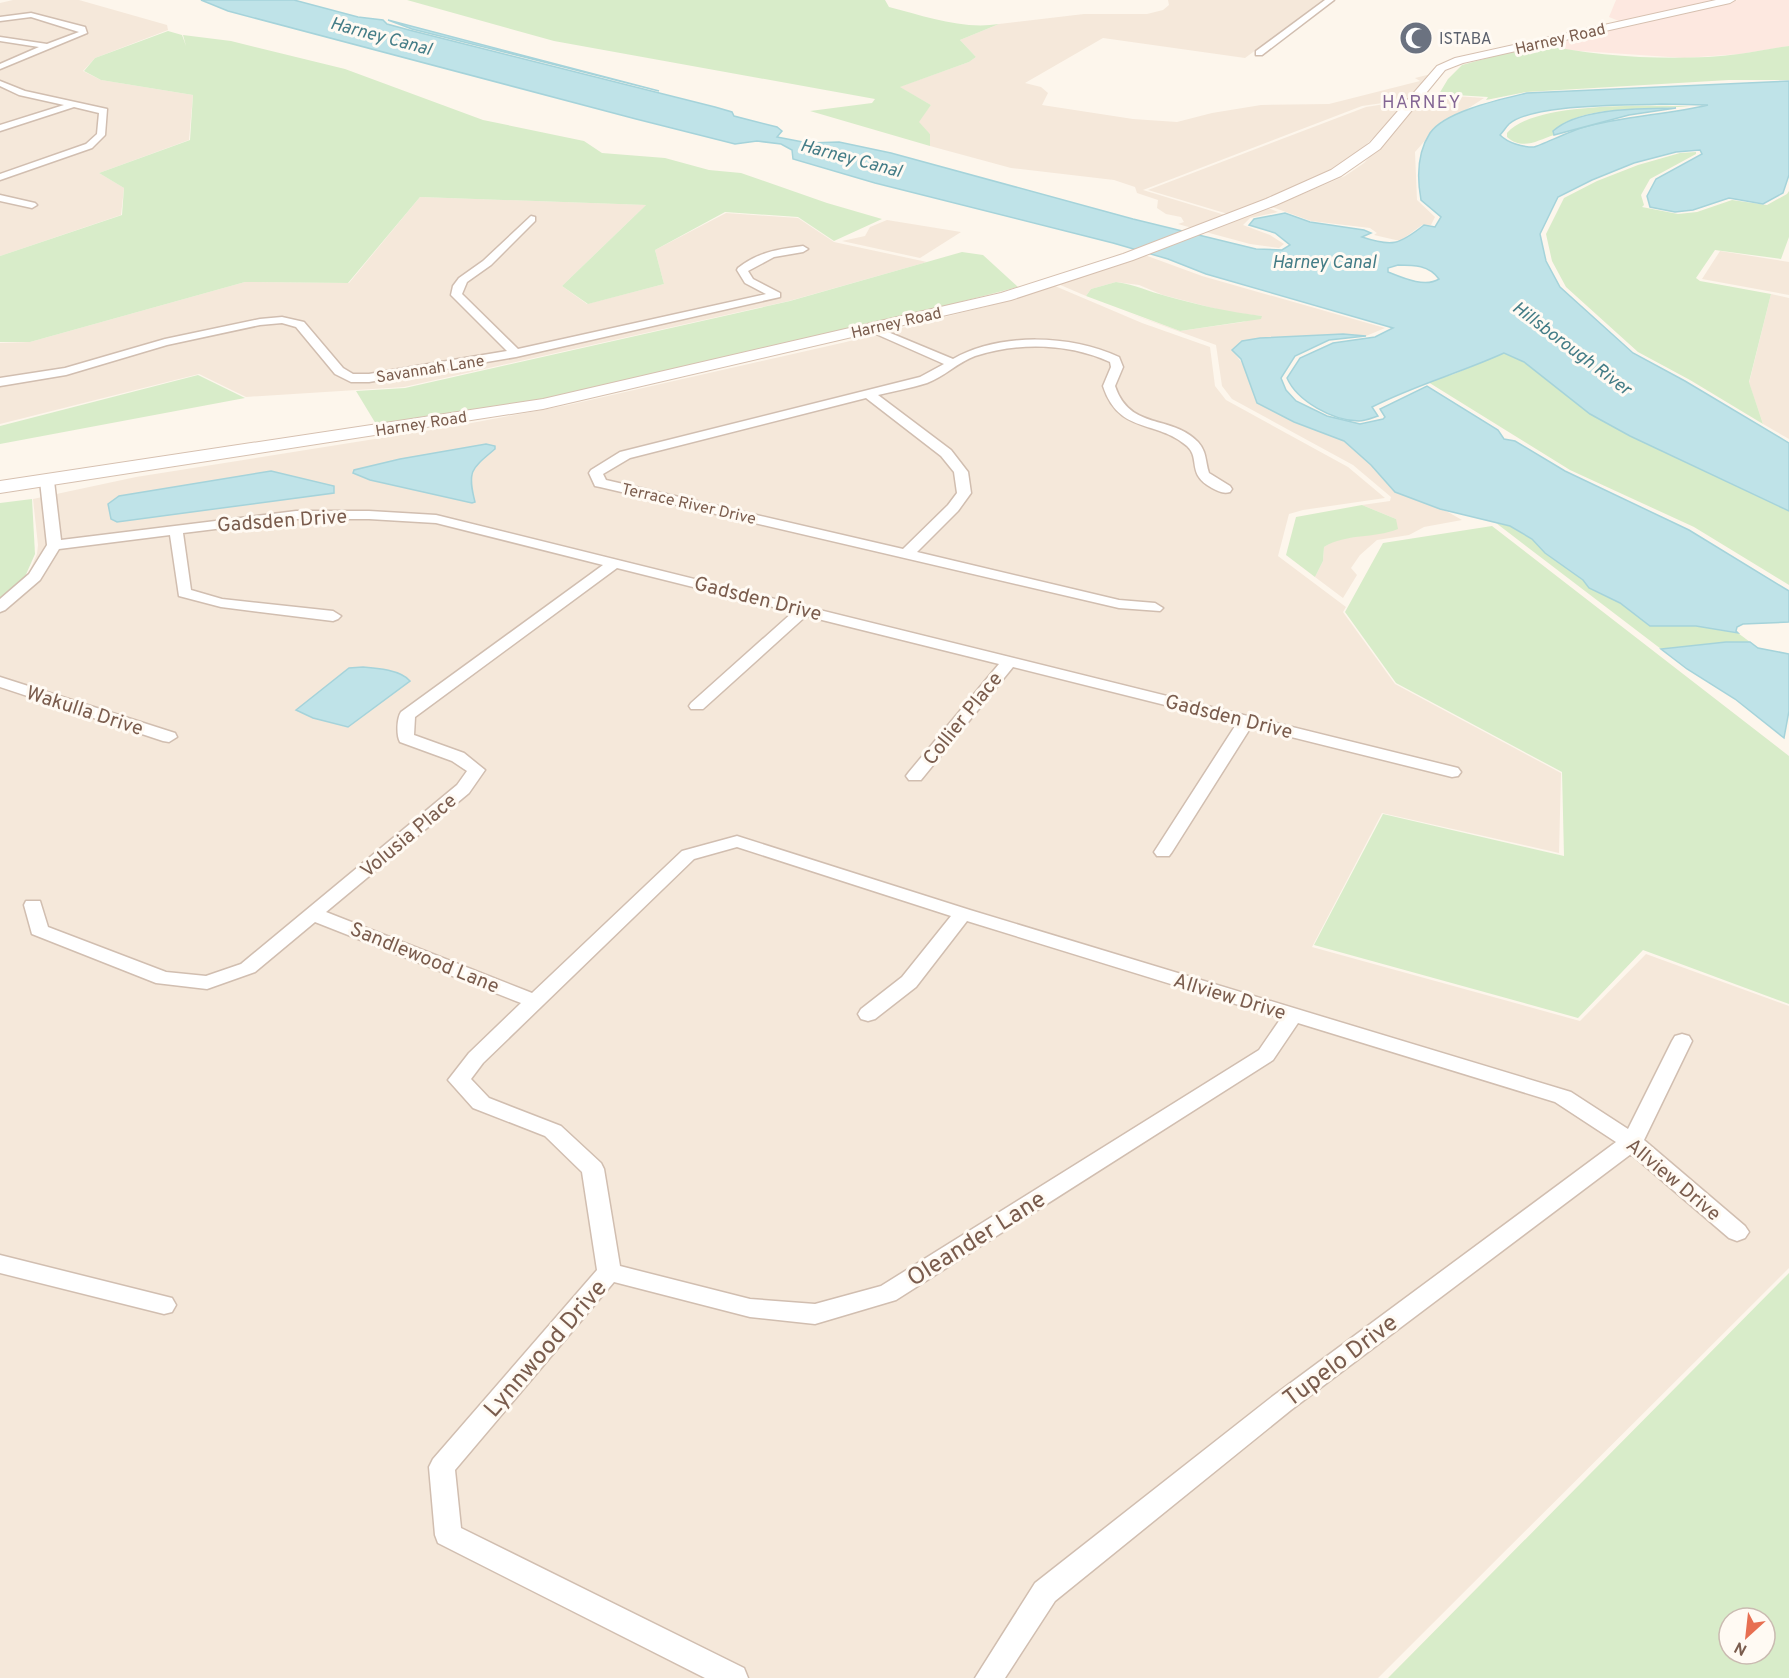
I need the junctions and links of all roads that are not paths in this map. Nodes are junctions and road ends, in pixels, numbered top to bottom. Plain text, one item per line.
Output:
1 (1330, 0) edge
2 (1730, 0) edge
3 (0, 20) edge
4 (0, 39) edge
5 (48, 46) junction
6 (1259, 53) dead end
7 (0, 67) edge
8 (0, 83) edge
9 (74, 104) junction
10 (0, 128) edge
11 (0, 177) edge
12 (0, 198) edge
13 (32, 205) dead end
14 (531, 219) dead end
15 (803, 249) dead end
16 (871, 328) junction
17 (516, 353) junction
18 (953, 363) junction
19 (0, 382) edge
20 (870, 395) junction
21 (47, 482) junction
22 (0, 486) edge
23 (1225, 489) dead end
24 (176, 530) junction
25 (54, 545) junction
26 (907, 554) junction
27 (616, 562) junction
28 (0, 607) edge
29 (1155, 608) dead end
30 (804, 610) junction
31 (333, 616) dead end
32 (1010, 660) junction
33 (0, 682) edge
34 (697, 706) dead end
35 (1247, 721) junction
36 (169, 737) dead end
37 (1452, 772) dead end
38 (915, 776) dead end
39 (1163, 852) dead end
40 (688, 855) joint
41 (33, 904) dead end
42 (313, 914) junction
43 (963, 914) junction
44 (536, 1002) junction
45 (868, 1014) dead end
46 (1293, 1015) junction
47 (1682, 1041) dead end
48 (1632, 1142) junction
49 (1737, 1232) dead end
50 (1, 1266) edge
51 (609, 1272) junction
52 (164, 1305) dead end
53 (734, 1678) edge
54 (989, 1678) edge

1 - 6 street
2 - 16 street, Harney Road
3 - 5 street
4 - 5 street
5 - 7 street
8 - 9 street
9 - 10 street
9 - 11 street
12 - 13 street
14 - 17 street
15 - 17 street, Savannah Lane
16 - 18 street
16 - 21 street, Harney Road
17 - 19 street, Savannah Lane
18 - 20 street, Terrace River Drive
18 - 23 street, Terrace River Drive
20 - 26 street
20 - 26 street, Terrace River Drive
21 - 22 street, Harney Road
21 - 25 street
24 - 25 street, Gadsden Drive
24 - 27 street, Gadsden Drive
24 - 31 street
25 - 28 street
26 - 29 street, Terrace River Drive
27 - 30 street, Gadsden Drive
27 - 42 street, Volusia Place
30 - 32 street, Gadsden Drive
30 - 34 street
32 - 35 street, Gadsden Drive
32 - 38 street, Collier Place
33 - 36 street, Wakulla Drive
35 - 37 street, Gadsden Drive
35 - 39 street
40 - 43 street, Allview Drive
40 - 44 street, Lynnwood Drive
41 - 42 street, Volusia Place
42 - 44 street, Sandlewood Lane
43 - 45 street
43 - 46 street, Allview Drive
44 - 51 street, Lynnwood Drive
46 - 48 street, Allview Drive
46 - 51 street, Oleander Lane
47 - 48 street, Tupelo Drive
48 - 49 street, Allview Drive
48 - 54 street, Tupelo Drive
50 - 52 street
51 - 53 street, Lynnwood Drive

